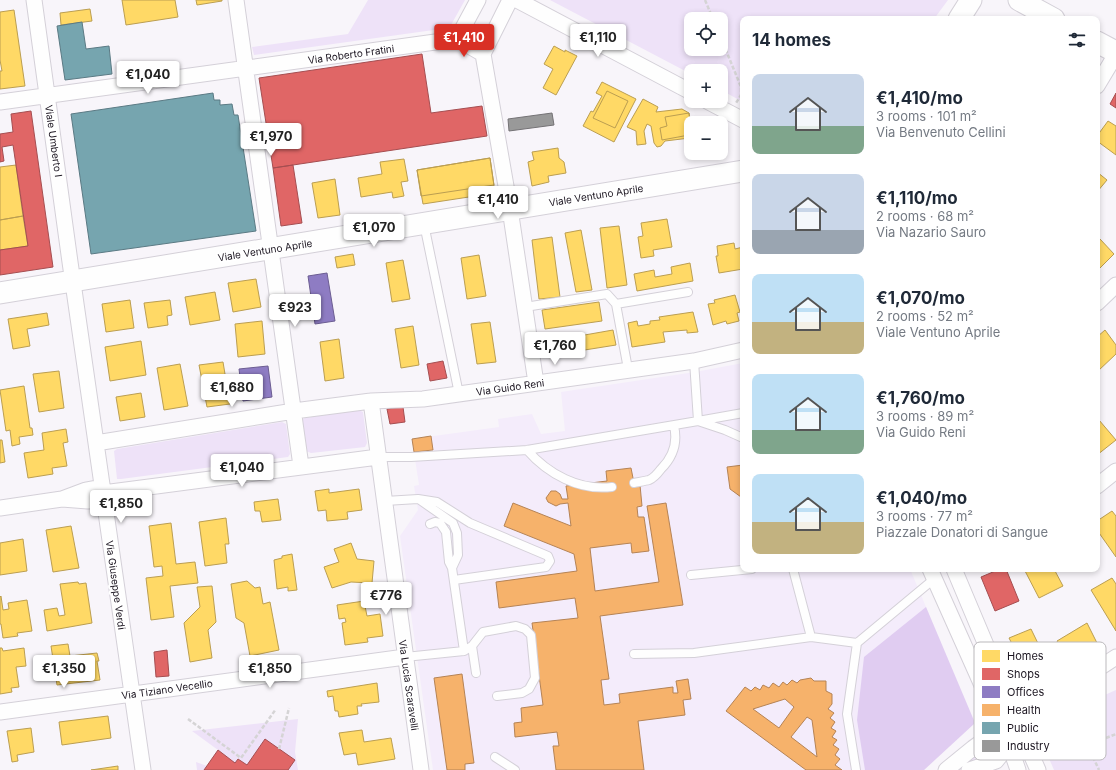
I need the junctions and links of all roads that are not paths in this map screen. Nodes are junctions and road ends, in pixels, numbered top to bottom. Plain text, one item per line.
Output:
1 (34, 0) edge
2 (236, 0) edge
3 (478, 0) edge
4 (510, 0) edge
5 (517, 0) edge
6 (971, 0) edge
7 (1019, 0) edge
8 (961, 16) edge
9 (1048, 16) edge
10 (457, 39) junction
11 (1100, 44) edge
12 (1116, 53) edge
13 (484, 54) junction
14 (245, 68) junction
15 (1100, 81) edge
16 (684, 88) edge
17 (48, 95) junction
18 (0, 102) edge
19 (726, 108) edge
20 (737, 112) edge
21 (740, 171) edge
22 (510, 209) junction
23 (424, 223) junction
24 (270, 249) junction
25 (73, 281) junction
26 (1116, 285) edge
27 (688, 292) dead end
28 (0, 293) edge
29 (1100, 300) edge
30 (616, 304) junction
31 (525, 307) junction
32 (740, 351) edge
33 (694, 361) junction
34 (628, 370) junction
35 (536, 382) junction
36 (459, 394) junction
37 (371, 401) junction
38 (294, 412) junction
39 (740, 414) edge
40 (698, 421) junction
41 (674, 426) junction
42 (740, 437) edge
43 (96, 443) junction
44 (527, 450) junction
45 (378, 457) junction
46 (301, 466) junction
47 (1116, 471) edge
48 (634, 483) dead end
49 (1100, 484) edge
50 (612, 487) dead end
51 (103, 493) junction
52 (418, 498) junction
53 (385, 501) junction
54 (0, 508) edge
55 (430, 524) dead end
56 (452, 568) junction
57 (740, 570) edge
58 (794, 572) edge
59 (955, 572) edge
60 (932, 574) edge
61 (692, 575) dead end
62 (454, 580) junction
63 (811, 637) junction
64 (985, 642) edge
65 (857, 643) junction
66 (472, 646) junction
67 (464, 651) junction
68 (634, 654) dead end
69 (405, 657) junction
70 (1116, 657) edge
71 (1106, 664) edge
72 (974, 668) edge
73 (476, 673) dead end
74 (131, 694) junction
75 (496, 696) dead end
76 (0, 712) edge
77 (974, 747) edge
78 (495, 757) dead end
79 (997, 760) edge
80 (1014, 760) edge
81 (1034, 760) edge
82 (143, 770) edge
83 (421, 770) edge
84 (515, 770) edge
85 (856, 770) edge
86 (946, 770) edge
87 (969, 770) edge
88 (1018, 770) edge
89 (1038, 770) edge

1 - 17 street, Viale Umberto I
2 - 14 street
3 - 10 street
4 - 13 street
5 - 16 street
6 - 8 main road
7 - 9 main road
10 - 13 street
10 - 14 street, Via Roberto Fratini
11 - 12 main road
12 - 15 street
13 - 22 street
14 - 17 street, Via Roberto Fratini
14 - 24 street
17 - 18 street, Via Roberto Fratini
17 - 25 street, Viale Umberto I
19 - 20 street
21 - 22 main road, Viale Ventuno Aprile
22 - 23 main road, Viale Ventuno Aprile
22 - 31 street
23 - 24 main road, Viale Ventuno Aprile
23 - 36 lane
24 - 25 main road, Viale Ventuno Aprile
24 - 38 street
25 - 28 main road, Viale Ventuno Aprile
25 - 43 street, Via Giuseppe Verdi
26 - 29 street
27 - 30 lane
30 - 31 lane
30 - 34 lane
31 - 35 street
32 - 33 street, Via Guido Reni
33 - 34 street, Via Guido Reni
33 - 40 lane
34 - 35 street, Via Guido Reni
35 - 36 street, Via Guido Reni
36 - 37 street, Via Guido Reni
37 - 38 street, Via Guido Reni
37 - 45 street, Via Lucia Scaravelli
38 - 43 street, Via Guido Reni
38 - 46 street
39 - 40 lane
40 - 41 lane
40 - 42 lane
41 - 44 lane
41 - 48 lane
43 - 51 street, Via Giuseppe Verdi
44 - 45 lane
44 - 50 lane
45 - 46 street
45 - 53 street, Via Lucia Scaravelli
46 - 51 street
47 - 49 street
51 - 54 street
51 - 74 street, Via Giuseppe Verdi
52 - 53 lane
52 - 56 lane
52 - 62 lane
53 - 69 street, Via Lucia Scaravelli
55 - 56 lane
56 - 62 lane
57 - 61 lane
58 - 63 lane
59 - 64 street
60 - 65 lane
60 - 72 street
62 - 67 lane
63 - 65 lane
63 - 68 lane
65 - 85 lane
66 - 67 lane
66 - 73 lane
66 - 75 lane
67 - 69 lane
69 - 74 street, Via Tiziano Vecellio
69 - 83 street, Via Lucia Scaravelli
70 - 71 street
74 - 76 street, Via Tiziano Vecellio
74 - 82 street, Via Giuseppe Verdi
77 - 86 street
78 - 84 lane
79 - 87 street
80 - 88 street
81 - 89 street

